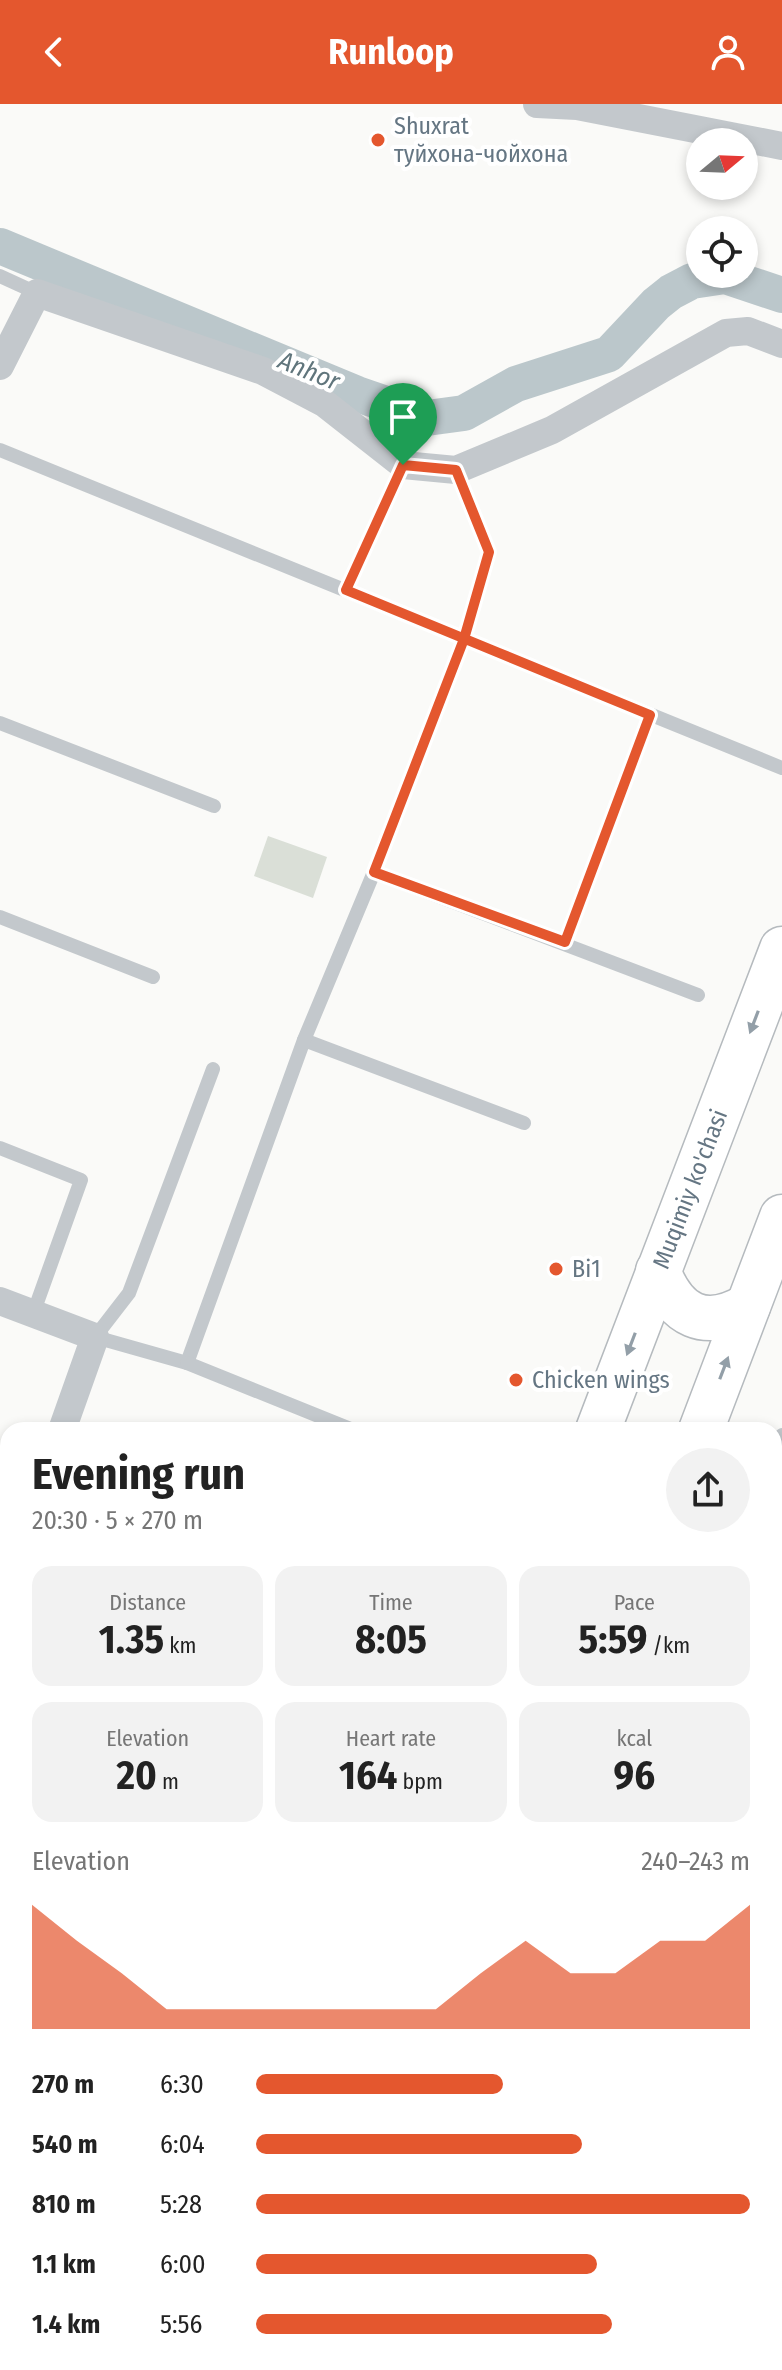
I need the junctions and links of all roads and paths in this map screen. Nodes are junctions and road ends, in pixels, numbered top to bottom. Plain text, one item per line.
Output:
1 (537, 104) edge
2 (577, 105) edge
3 (782, 146) edge
4 (0, 276) edge
5 (37, 293) junction
6 (782, 344) edge
7 (0, 366) edge
8 (0, 450) edge
9 (403, 465) junction
10 (456, 470) junction
11 (346, 590) junction
12 (464, 639) junction
13 (650, 715) junction
14 (0, 723) edge
15 (782, 768) edge
16 (214, 806) dead end
17 (374, 872) junction
18 (0, 917) edge
19 (565, 942) junction
20 (782, 949) edge
21 (153, 977) dead end
22 (698, 995) dead end
23 (304, 1040) junction
24 (213, 1069) dead end
25 (524, 1123) dead end
26 (0, 1148) edge
27 (782, 1217) edge
28 (658, 1271) junction
29 (0, 1301) edge
30 (748, 1306) junction
31 (33, 1314) junction
32 (95, 1337) junction
33 (187, 1363) junction
34 (65, 1422) edge
35 (333, 1422) edge
36 (601, 1422) edge
37 (704, 1422) edge

1 - 2 street
2 - 3 street
4 - 5 lane
5 - 7 street
5 - 9 street
6 - 10 street
8 - 11 lane
9 - 10 street
9 - 11 lane
10 - 12 lane
11 - 12 lane
12 - 13 lane
12 - 17 lane
13 - 15 lane
13 - 19 lane
14 - 16 lane
17 - 19 lane
17 - 23 lane
18 - 21 lane
19 - 22 lane
20 -> 28 main road, Muqimiy ko'chasi
23 - 25 lane
23 - 33 lane
24 - 32 lane
26 - 31 lane
27 - 30 main road
28 - 30 main road
28 -> 36 main road, Muqimiy ko'chasi
29 - 31 street
37 -> 30 main road
31 - 32 street
32 - 33 lane
32 - 34 street
33 - 35 lane

